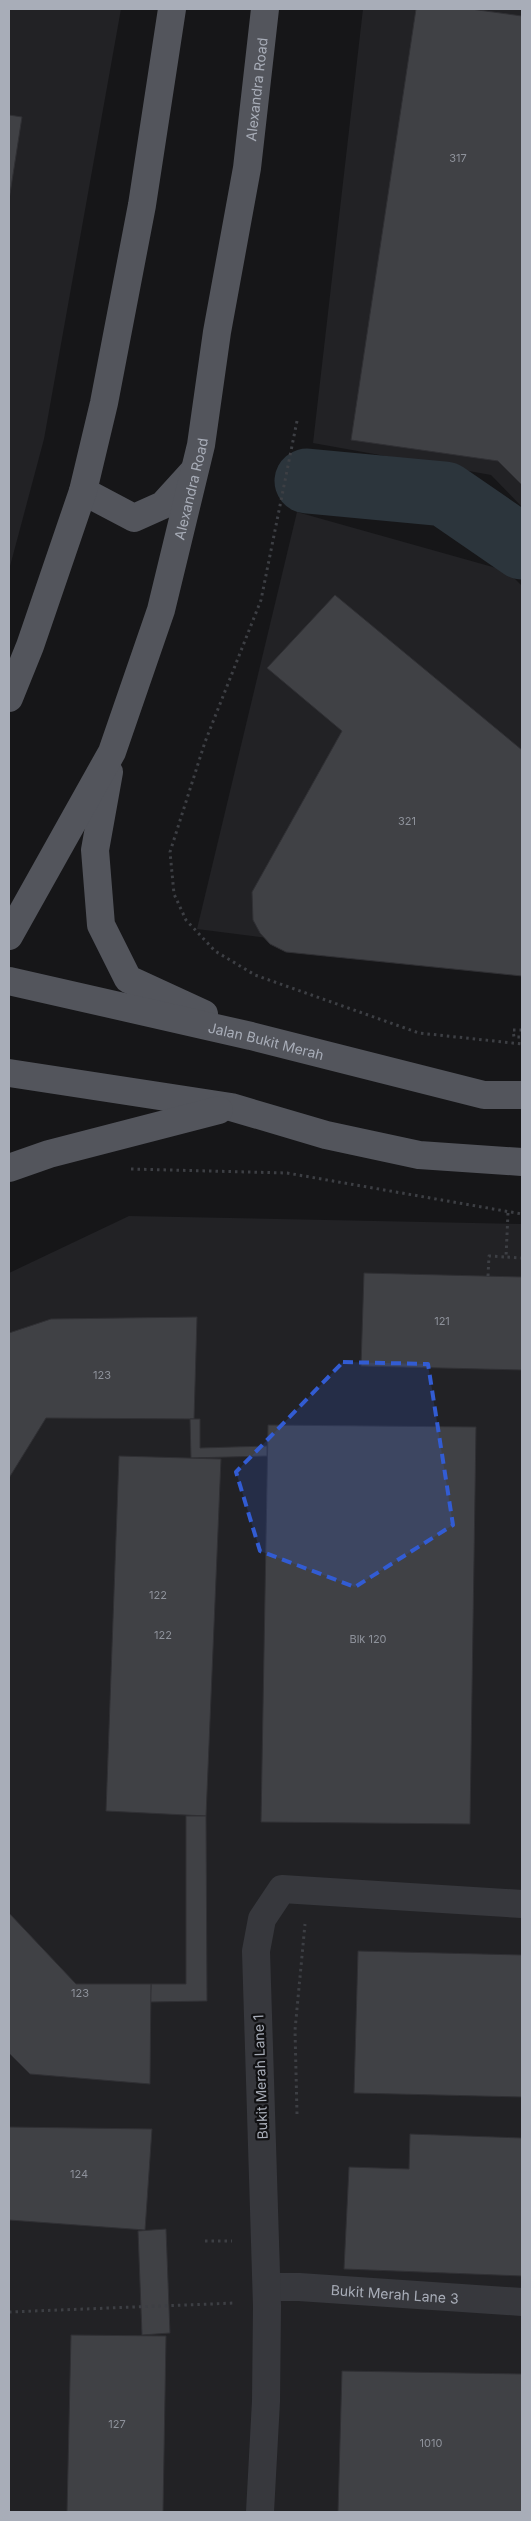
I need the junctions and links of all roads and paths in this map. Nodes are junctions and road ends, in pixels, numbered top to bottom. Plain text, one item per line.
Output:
1 (172, 9) edge
2 (265, 9) edge
3 (297, 421) dead end
4 (193, 472) junction
5 (83, 491) junction
6 (9, 698) edge
7 (112, 752) junction
8 (9, 936) edge
9 (9, 981) edge
10 (522, 1030) edge
11 (251, 1036) junction
12 (522, 1037) edge
13 (522, 1044) edge
14 (9, 1073) edge
15 (522, 1095) edge
16 (230, 1107) junction
17 (522, 1162) edge
18 (9, 1168) edge
19 (128, 1168) dead end
20 (508, 1213) junction
21 (522, 1214) edge
22 (506, 1257) junction
23 (522, 1258) edge
24 (488, 1276) dead end
25 (522, 1904) edge
26 (267, 2297) junction
27 (522, 2302) edge
28 (9, 2312) edge
29 (260, 2512) edge

1 - 5 main road
2 - 4 main road, Alexandra Road
3 - 13 path
4 - 5 main road
4 - 7 main road, Alexandra Road
5 - 6 main road
7 - 8 main road, Alexandra Road
7 - 11 main road
9 - 11 main road, Jalan Bukit Merah
10 - 12 path
11 - 15 main road, Jalan Bukit Merah
14 - 16 main road
16 - 17 main road
16 - 18 main road
19 - 20 path
20 - 21 path
20 - 22 path
22 - 23 path
22 - 24 path
25 - 26 street, Bukit Merah Lane 1
26 - 27 street, Bukit Merah Lane 3
26 - 28 path
26 - 29 street, Bukit Merah Lane 1

